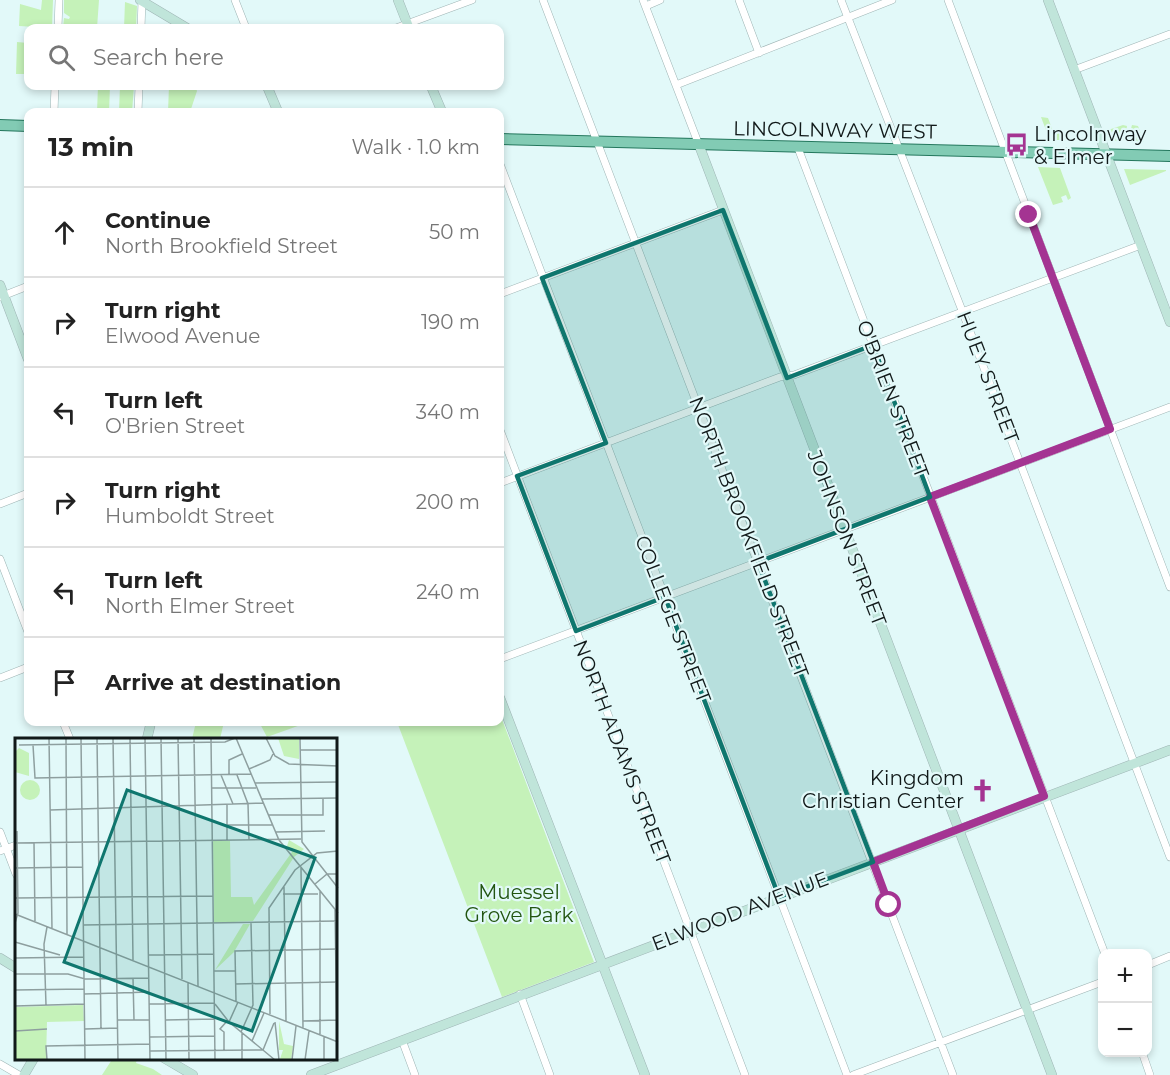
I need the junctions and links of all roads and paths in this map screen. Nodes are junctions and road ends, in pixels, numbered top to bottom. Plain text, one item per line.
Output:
1 (59, 0) edge
2 (141, 0) edge
3 (235, 0) edge
4 (398, 0) edge
5 (472, 0) edge
6 (543, 0) edge
7 (660, 0) edge
8 (739, 0) edge
9 (842, 0) edge
10 (892, 0) edge
11 (948, 0) edge
12 (1048, 0) edge
13 (644, 3) edge
14 (158, 4) edge
15 (848, 17) junction
16 (58, 24) edge
17 (141, 24) edge
18 (182, 24) edge
19 (244, 24) edge
20 (407, 24) edge
21 (413, 24) edge
22 (1170, 34) edge
23 (1170, 39) edge
24 (1146, 43) junction
25 (759, 52) junction
26 (1074, 70) junction
27 (676, 84) junction
28 (55, 90) edge
29 (139, 90) edge
30 (269, 90) edge
31 (433, 90) edge
32 (54, 108) edge
33 (138, 108) edge
34 (276, 108) edge
35 (440, 108) edge
36 (0, 125) edge
37 (24, 126) edge
38 (504, 140) edge
39 (598, 142) junction
40 (699, 145) junction
41 (798, 148) junction
42 (900, 150) junction
43 (1005, 151) junction
44 (1106, 154) junction
45 (1170, 156) edge
46 (504, 175) edge
47 (723, 210) junction
48 (637, 242) junction
49 (1141, 245) junction
50 (542, 278) junction
51 (1053, 279) junction
52 (0, 285) edge
53 (24, 288) edge
54 (504, 292) edge
55 (2, 296) edge
56 (963, 313) junction
57 (1170, 322) edge
58 (873, 345) junction
59 (24, 349) edge
60 (786, 376) junction
61 (699, 407) junction
62 (1170, 407) edge
63 (1110, 429) junction
64 (504, 440) edge
65 (606, 443) junction
66 (1021, 464) junction
67 (518, 476) junction
68 (504, 481) edge
69 (24, 495) edge
70 (930, 497) junction
71 (0, 504) edge
72 (844, 530) junction
73 (0, 559) edge
74 (758, 562) junction
75 (1170, 588) edge
76 (665, 597) junction
77 (24, 622) edge
78 (576, 631) junction
79 (504, 658) edge
80 (24, 669) edge
81 (0, 678) edge
82 (504, 708) edge
83 (1170, 750) edge
84 (1134, 763) junction
85 (1044, 796) junction
86 (959, 829) junction
87 (0, 832) edge
88 (3, 850) edge
89 (1170, 857) edge
90 (873, 862) junction
91 (15, 872) edge
92 (779, 897) junction
93 (691, 930) junction
94 (1103, 949) edge
95 (1170, 956) edge
96 (0, 958) edge
97 (1152, 963) edge
98 (603, 964) junction
99 (15, 967) edge
100 (1098, 983) edge
101 (520, 994) junction
102 (1027, 1010) junction
103 (402, 1040) junction
104 (941, 1042) junction
105 (1143, 1057) edge
106 (33, 1060) edge
107 (166, 1060) edge
108 (0, 1064) edge
109 (19, 1075) edge
110 (24, 1075) edge
111 (192, 1075) edge
112 (311, 1075) edge
113 (415, 1075) edge
114 (550, 1075) edge
115 (645, 1075) edge
116 (745, 1075) edge
117 (846, 1075) edge
118 (853, 1075) edge
119 (954, 1075) edge
120 (1052, 1075) edge
121 (1150, 1075) edge

1 - 16 street
2 - 14 street
2 - 17 street
3 - 19 street
4 - 20 street
5 - 21 street
6 - 39 street, NORTH BROOKFIELD STREET
7 - 13 street
8 - 25 street
9 - 15 street, HUEY STREET
10 - 15 street
11 - 43 street
12 - 26 street
13 - 27 street, JOHNSON STREET
14 - 18 street
15 - 25 street
15 - 42 street, HUEY STREET
22 - 24 street
23 - 24 street
24 - 26 street
25 - 27 street
26 - 44 street
27 - 40 street, JOHNSON STREET
28 - 32 street
29 - 33 street
30 - 34 street
31 - 35 street
36 - 37 main road
38 - 39 main road, LINCOLNWAY WEST
39 - 40 main road, LINCOLNWAY WEST
39 - 48 street, NORTH BROOKFIELD STREET
40 - 41 main road, LINCOLNWAY WEST
40 - 47 street, JOHNSON STREET
41 - 42 main road, LINCOLNWAY WEST
41 - 58 street, O'BRIEN STREET
42 - 43 main road, LINCOLNWAY WEST
42 - 56 street, HUEY STREET
43 - 44 main road, LINCOLNWAY WEST
43 - 51 street
44 - 45 main road, LINCOLNWAY WEST
44 - 49 street
46 - 50 street, COLLEGE STREET
47 - 48 street
47 - 60 street, JOHNSON STREET
48 - 50 street
48 - 61 street, NORTH BROOKFIELD STREET
49 - 51 street
49 - 57 street
50 - 54 street
50 - 65 street, COLLEGE STREET
51 - 56 street
51 - 63 street
52 - 55 street
53 - 55 street
55 - 59 street
56 - 58 street
56 - 66 street, HUEY STREET
58 - 60 street
58 - 70 street, O'BRIEN STREET
60 - 61 street
60 - 72 street, JOHNSON STREET
61 - 65 street
61 - 74 street, NORTH BROOKFIELD STREET
62 - 63 street
63 - 66 street
63 - 75 street
64 - 67 street, NORTH ADAMS STREET
65 - 67 street
65 - 76 street, COLLEGE STREET
66 - 70 street
66 - 84 street, HUEY STREET
67 - 68 street
67 - 78 street, NORTH ADAMS STREET
69 - 71 street
70 - 72 street
70 - 85 street, O'BRIEN STREET
72 - 74 street
72 - 86 street, JOHNSON STREET
73 - 77 street
74 - 76 street
74 - 90 street, NORTH BROOKFIELD STREET
76 - 78 street
76 - 92 street, COLLEGE STREET
78 - 79 street
78 - 93 street, NORTH ADAMS STREET
80 - 81 street
82 - 98 street
83 - 84 street, ELWOOD AVENUE
84 - 85 street, ELWOOD AVENUE
84 - 89 street, HUEY STREET
85 - 86 street, ELWOOD AVENUE
85 - 94 street, O'BRIEN STREET
86 - 90 street, ELWOOD AVENUE
86 - 102 street, JOHNSON STREET
87 - 88 street
88 - 91 street
90 - 92 street, ELWOOD AVENUE
90 - 104 street, NORTH BROOKFIELD STREET
92 - 93 street, ELWOOD AVENUE
92 - 117 street, COLLEGE STREET
93 - 98 street, ELWOOD AVENUE
93 - 116 street, NORTH ADAMS STREET
95 - 97 street
96 - 99 street
98 - 101 street, ELWOOD AVENUE
98 - 115 street
100 - 102 street
101 - 103 street, ELWOOD AVENUE
101 - 114 street
102 - 104 street
102 - 120 street, JOHNSON STREET
103 - 112 street, ELWOOD AVENUE
103 - 113 street
104 - 118 street
104 - 119 street, NORTH BROOKFIELD STREET
105 - 121 street
106 - 110 street
107 - 111 street
108 - 109 street

